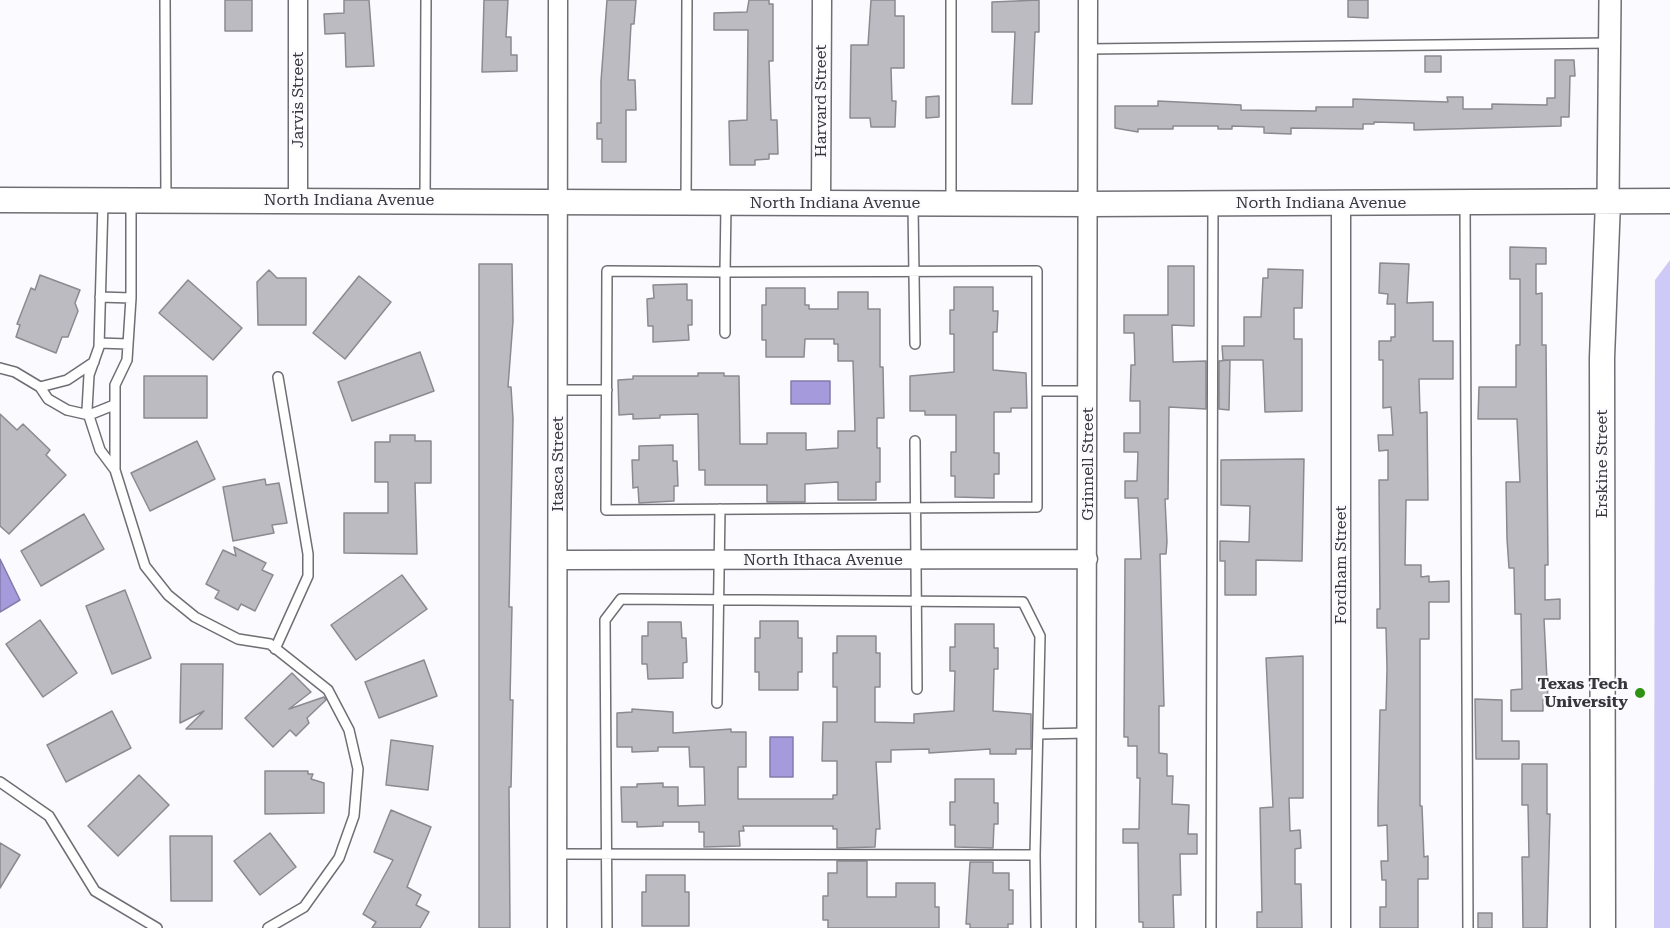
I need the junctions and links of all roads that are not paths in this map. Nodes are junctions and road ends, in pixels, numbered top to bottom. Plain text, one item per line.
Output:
1 (165, 0) edge
2 (298, 0) edge
3 (426, 0) edge
4 (558, 0) edge
5 (687, 0) edge
6 (822, 0) edge
7 (951, 0) edge
8 (1088, 0) edge
9 (1610, 0) edge
10 (1609, 43) junction
11 (1088, 49) junction
12 (298, 199) junction
13 (0, 200) edge
14 (103, 200) junction
15 (131, 200) junction
16 (166, 200) junction
17 (425, 200) junction
18 (558, 201) junction
19 (1608, 201) junction
20 (1670, 201) edge
21 (686, 202) junction
22 (726, 202) junction
23 (1465, 202) junction
24 (821, 203) junction
25 (913, 203) junction
26 (1341, 203) junction
27 (951, 204) junction
28 (1088, 204) junction
29 (1213, 204) junction
30 (725, 272) junction
31 (914, 272) junction
32 (100, 297) junction
33 (131, 298) junction
34 (725, 333) dead end
35 (99, 343) junction
36 (128, 344) junction
37 (915, 344) dead end
38 (94, 361) junction
39 (0, 368) edge
40 (278, 377) dead end
41 (40, 387) junction
42 (558, 390) junction
43 (607, 390) junction
44 (1088, 391) junction
45 (1036, 392) junction
46 (114, 405) junction
47 (89, 415) junction
48 (915, 441) dead end
49 (116, 470) junction
50 (916, 508) junction
51 (720, 509) junction
52 (1088, 559) junction
53 (558, 560) junction
54 (720, 560) junction
55 (916, 560) junction
56 (719, 600) junction
57 (916, 601) junction
58 (275, 648) junction
59 (917, 689) dead end
60 (717, 704) dead end
61 (1086, 733) junction
62 (1040, 734) junction
63 (0, 782) edge
64 (557, 854) junction
65 (608, 854) junction
66 (1035, 855) junction
67 (157, 928) edge
68 (268, 928) edge
69 (557, 928) edge
70 (607, 928) edge
71 (1036, 928) edge
72 (1086, 928) edge
73 (1210, 928) edge
74 (1341, 928) edge
75 (1468, 928) edge
76 (1603, 928) edge

1 - 16 lane
2 - 12 street, Jarvis Street
3 - 17 lane
4 - 18 street, Itasca Street
5 - 21 lane
6 - 24 street, Harvard Street
7 - 27 lane
8 - 11 street, Grinnell Street
9 - 10 street, Erskine Street
10 - 11 lane
10 - 19 street, Erskine Street
11 - 28 street, Grinnell Street
12 - 16 main road, North Indiana Avenue
12 - 17 main road, North Indiana Avenue
13 - 14 main road, North Indiana Avenue
14 - 15 main road, North Indiana Avenue
14 - 32 lane
15 - 16 main road, North Indiana Avenue
15 - 33 lane
17 - 18 main road, North Indiana Avenue
18 - 21 main road, North Indiana Avenue
18 - 42 street, Itasca Street
19 - 20 main road, North Indiana Avenue
19 - 23 main road, North Indiana Avenue
19 - 76 main road, Erskine Street
21 - 22 main road, North Indiana Avenue
22 - 24 main road, North Indiana Avenue
22 - 30 lane
23 - 26 main road, North Indiana Avenue
23 - 75 lane
24 - 25 main road, North Indiana Avenue
25 - 27 main road, North Indiana Avenue
25 - 31 lane
26 - 29 main road, North Indiana Avenue
26 - 74 street, Fordham Street
27 - 28 main road, North Indiana Avenue
28 - 29 main road, North Indiana Avenue
28 - 44 street, Grinnell Street
29 - 73 lane
30 - 31 lane
30 - 34 lane
30 - 43 lane
31 - 37 lane
31 - 45 lane
32 - 33 lane
32 - 35 lane
33 - 36 lane
35 - 36 lane
35 - 38 lane
36 - 46 lane
38 - 41 lane
38 - 47 lane
39 - 41 lane
40 - 58 lane
41 - 47 lane
42 - 43 lane
42 - 53 street, Itasca Street
43 - 51 lane
44 - 45 lane
44 - 52 street, Grinnell Street
45 - 50 lane
46 - 47 lane
46 - 49 lane
47 - 49 lane
48 - 50 lane
49 - 58 lane
50 - 51 lane
50 - 55 lane
51 - 54 lane
52 - 55 street, North Ithaca Avenue
52 - 61 street, Grinnell Street
53 - 54 street, North Ithaca Avenue
53 - 64 street, Itasca Street
54 - 55 street, North Ithaca Avenue
54 - 56 lane
55 - 57 lane
56 - 57 lane
56 - 60 lane
56 - 65 lane
57 - 59 lane
57 - 62 lane
58 - 68 lane
61 - 62 lane
61 - 72 street, Grinnell Street
62 - 66 lane
63 - 67 lane
64 - 65 lane
64 - 69 street, Itasca Street
65 - 66 lane
65 - 70 lane
66 - 71 lane

